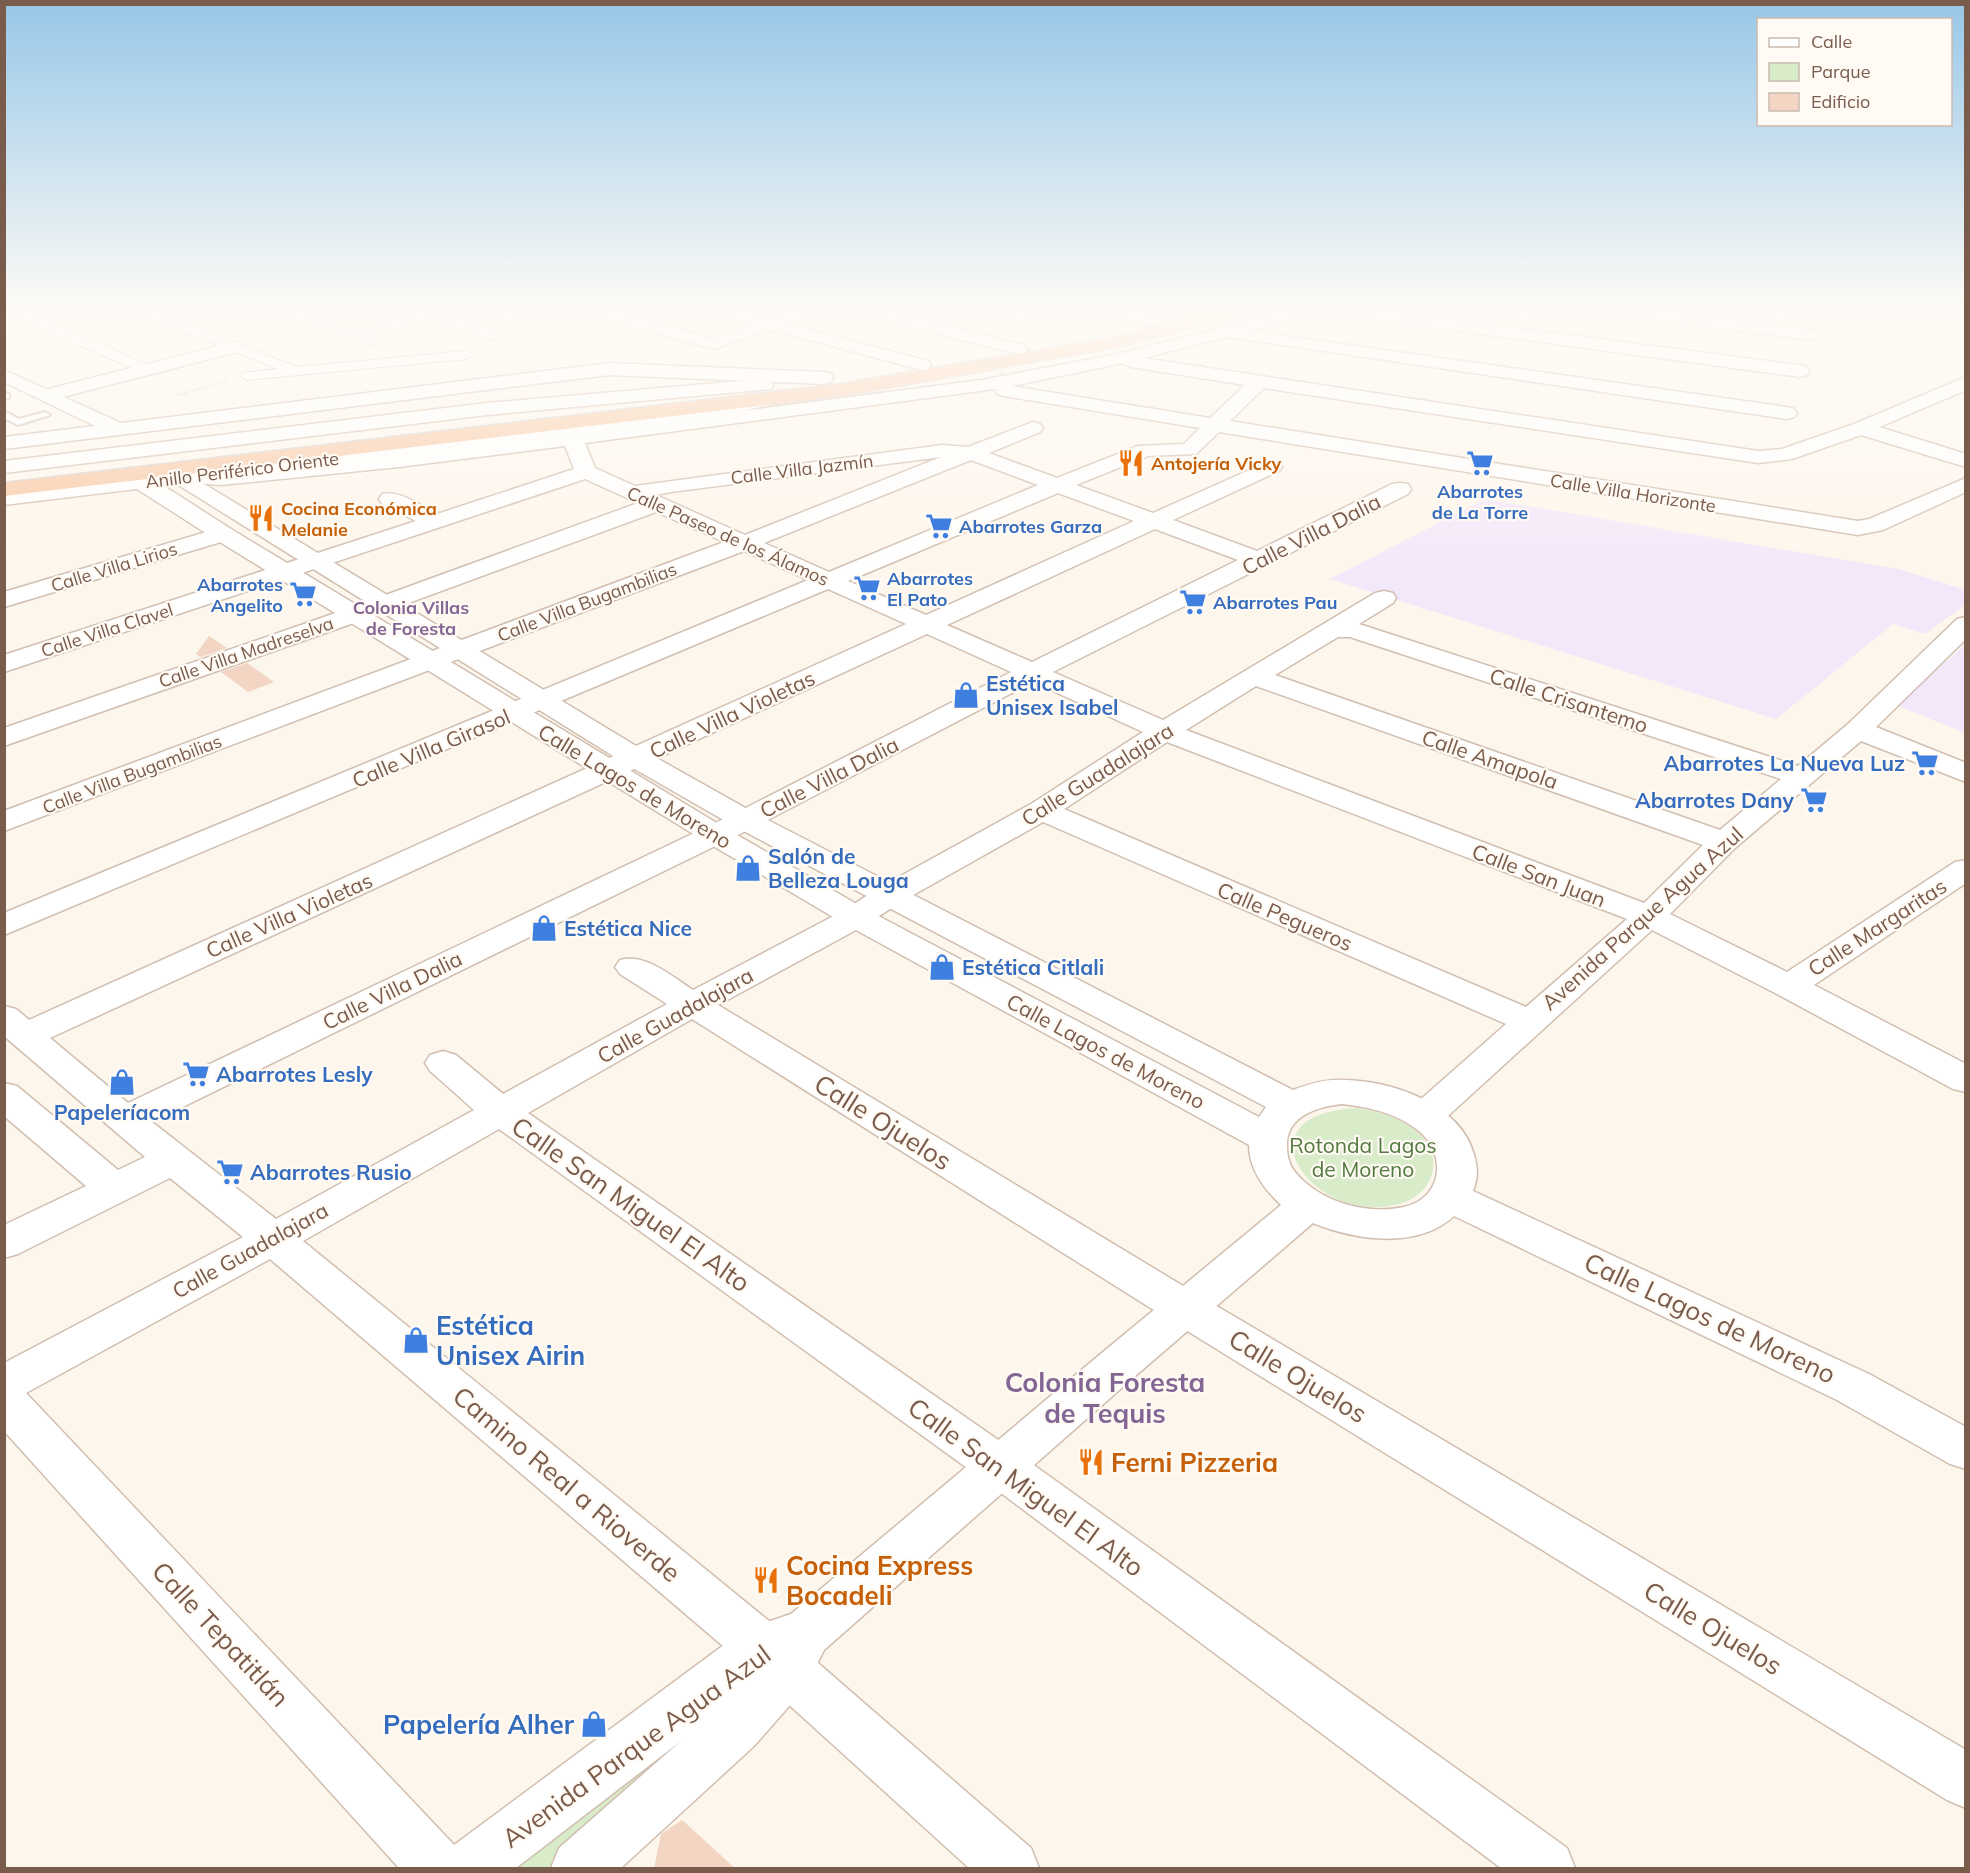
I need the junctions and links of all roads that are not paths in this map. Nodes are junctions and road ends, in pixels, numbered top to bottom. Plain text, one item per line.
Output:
1 (6, 400) edge
2 (58, 400) edge
3 (347, 400) edge
4 (579, 400) edge
5 (689, 400) edge
6 (702, 400) edge
7 (744, 400) edge
8 (863, 400) edge
9 (1070, 400) edge
10 (1240, 400) edge
11 (1383, 400) edge
12 (1461, 400) edge
13 (1791, 400) edge
14 (1925, 400) edge
15 (1454, 411) junction
16 (1215, 424) junction
17 (116, 428) junction
18 (1033, 428) dead end
19 (1563, 428) junction
20 (1861, 428) junction
21 (80, 432) junction
22 (572, 436) junction
23 (4, 443) edge
24 (361, 447) junction
25 (971, 453) junction
26 (1773, 457) junction
27 (309, 461) junction
28 (1965, 461) edge
29 (4, 467) edge
30 (1272, 467) dead end
31 (586, 472) junction
32 (4, 477) edge
33 (178, 477) junction
34 (1536, 478) junction
35 (142, 482) junction
36 (1965, 484) edge
37 (1057, 485) junction
38 (1400, 489) dead end
39 (4, 490) edge
40 (633, 493) junction
41 (4, 499) edge
42 (390, 499) dead end
43 (656, 504) junction
44 (1154, 521) junction
45 (436, 522) junction
46 (223, 534) junction
47 (744, 543) junction
48 (1259, 560) junction
49 (316, 561) junction
50 (286, 571) junction
51 (4, 579) edge
52 (829, 581) junction
53 (15, 597) edge
54 (1384, 598) dead end
55 (386, 603) junction
56 (356, 614) junction
57 (1965, 624) edge
58 (927, 625) junction
59 (1336, 629) junction
60 (462, 650) junction
61 (432, 661) junction
62 (4, 664) edge
63 (1032, 672) junction
64 (1255, 677) junction
65 (546, 700) junction
66 (515, 713) junction
67 (1858, 730) junction
68 (1164, 732) junction
69 (4, 738) edge
70 (636, 758) junction
71 (608, 771) junction
72 (1965, 773) edge
73 (1800, 776) junction
74 (1042, 810) junction
75 (745, 820) junction
76 (4, 822) edge
77 (714, 834) junction
78 (1725, 842) junction
79 (1965, 869) edge
80 (888, 896) junction
81 (856, 916) junction
82 (1649, 916) junction
83 (4, 925) edge
84 (632, 967) dead end
85 (1789, 986) junction
86 (693, 1004) junction
87 (1529, 1021) junction
88 (15, 1026) edge
89 (443, 1063) dead end
90 (1965, 1080) edge
91 (4, 1095) edge
92 (1292, 1105) junction
93 (501, 1112) junction
94 (1425, 1116) junction
95 (124, 1120) junction
96 (1267, 1137) junction
97 (172, 1160) junction
98 (115, 1189) junction
99 (1449, 1197) junction
100 (1308, 1205) junction
101 (273, 1239) junction
102 (4, 1243) edge
103 (1183, 1306) junction
104 (4, 1384) edge
105 (4, 1400) edge
106 (1965, 1450) edge
107 (1001, 1467) junction
108 (785, 1651) junction
109 (1965, 1781) edge
110 (437, 1869) edge
111 (470, 1869) edge
112 (579, 1869) edge
113 (1011, 1869) edge
114 (1547, 1869) edge

1 - 21 street
2 - 17 street
3 - 17 street, Anillo Periférico Oriente
4 - 29 street, Anillo Periférico Oriente
5 - 32 highway, Anillo Periférico Oriente
6 - 24 highway, Anillo Periférico Oriente
7 - 22 street, Anillo Periférico Oriente
8 - 22 street
9 - 16 street, Calle Villa Horizonte
10 - 16 street, Calle Villa Girasol
11 - 15 street
12 - 15 street
13 - 26 street
14 - 20 street
15 - 19 street
16 - 34 street, Calle Villa Horizonte
16 - 37 street, Calle Villa Girasol
17 - 21 street, Anillo Periférico Oriente
18 - 25 street, Calle Villa Bugambilias
19 - 26 street
19 - 34 street
20 - 26 street
20 - 28 street
21 - 23 street, Anillo Periférico Oriente
22 - 27 street, Anillo Periférico Oriente
22 - 31 street
22 - 33 street
24 - 27 highway
24 - 39 highway, Anillo Periférico Oriente
25 - 37 street
25 - 40 street, Calle Villa Jazmín
25 - 47 street, Calle Villa Bugambilias
27 - 33 street, Anillo Periférico Oriente
30 - 44 street, Calle Villa Violetas
31 - 40 street, Calle Paseo de los Álamos
31 - 45 street, Calle Villa Clavel
33 - 35 street, Anillo Periférico Oriente
33 - 49 street, Calle Lagos de Moreno
34 - 36 street, Calle Villa Horizonte
35 - 41 street, Anillo Periférico Oriente
35 - 46 street, Calle Lagos de Moreno
37 - 44 street
37 - 52 street, Calle Villa Girasol
38 - 48 street, Calle Villa Dalia
40 - 43 street, Calle Paseo de los Álamos
42 - 45 street
43 - 47 street, Calle Paseo de los Álamos
43 - 55 street, Calle Villa Madreselva
44 - 48 street
44 - 58 street, Calle Villa Violetas
45 - 49 street, Calle Villa Clavel
46 - 50 street, Calle Lagos de Moreno
46 - 53 street, Calle Villa Lirios
47 - 52 street, Calle Paseo de los Álamos
47 - 60 street, Calle Villa Bugambilias
48 - 63 street, Calle Villa Dalia
49 - 50 street, Calle Villa Clavel
49 - 55 street, Calle Lagos de Moreno
50 - 56 street, Calle Lagos de Moreno
50 - 62 street, Calle Villa Clavel
51 - 53 street
52 - 58 street, Calle Paseo de los Álamos
52 - 65 street, Calle Villa Girasol
54 - 59 street, Calle Guadalajara
55 - 56 street, Calle Villa Madreselva
55 - 60 street, Calle Lagos de Moreno
56 - 61 street, Calle Lagos de Moreno
56 - 69 street, Calle Villa Madreselva
57 - 67 street, Avenida Parque Agua Azul
58 - 63 street, Calle Paseo de los Álamos
58 - 70 street, Calle Villa Violetas
59 - 64 street, Calle Guadalajara
59 - 73 street, Calle Crisantemo
60 - 61 street, Calle Villa Bugambilias
60 - 65 street, Calle Lagos de Moreno
61 - 66 street, Calle Lagos de Moreno
61 - 76 street, Calle Villa Bugambilias
63 - 68 street, Calle Paseo de los Álamos
63 - 75 street, Calle Villa Dalia
64 - 68 street, Calle Guadalajara
64 - 78 street, Calle Amapola
65 - 66 street, Calle Villa Girasol
65 - 70 street, Calle Lagos de Moreno
66 - 71 street, Calle Lagos de Moreno
66 - 83 street, Calle Villa Girasol
67 - 72 street
67 - 73 street, Avenida Parque Agua Azul
68 - 74 street, Calle Guadalajara
68 - 82 street, Calle San Juan
70 - 71 street, Calle Villa Violetas
70 - 75 street, Calle Lagos de Moreno
71 - 77 street, Calle Lagos de Moreno
71 - 88 street, Calle Villa Violetas
73 - 78 street, Avenida Parque Agua Azul
74 - 80 street, Calle Guadalajara
74 - 87 street, Calle Pegueros
75 - 77 street, Calle Villa Dalia
75 - 80 street, Calle Lagos de Moreno
77 - 81 street, Calle Lagos de Moreno
77 - 95 street, Calle Villa Dalia
78 - 82 street, Avenida Parque Agua Azul
79 - 85 street, Calle Margaritas
80 - 81 street, Calle Guadalajara
80 - 92 street, Calle Lagos de Moreno
81 - 86 street, Calle Guadalajara
81 - 96 street, Calle Lagos de Moreno
82 - 85 street, Calle San Juan
82 - 87 street, Avenida Parque Agua Azul
84 - 86 street, Calle Ojuelos
85 - 90 street, Calle San Juan
86 - 93 street, Calle Guadalajara
86 - 103 street, Calle Ojuelos
87 - 94 street, Avenida Parque Agua Azul
88 - 95 street, Camino Real a Rioverde
89 - 93 street, Calle San Miguel El Alto
91 - 98 street
92 - 94 street
92 - 96 street
93 - 101 street, Calle Guadalajara
93 - 107 street, Calle San Miguel El Alto
94 - 99 street
95 - 97 street, Camino Real a Rioverde
96 - 100 street
97 - 98 street
97 - 101 street, Camino Real a Rioverde
98 - 102 street
99 - 100 street
99 - 106 street, Calle Lagos de Moreno
100 - 103 street, Avenida Parque Agua Azul
101 - 104 street, Calle Guadalajara
101 - 108 street, Camino Real a Rioverde
103 - 107 street, Avenida Parque Agua Azul
103 - 109 street, Calle Ojuelos
105 - 110 street, Calle Tepatitlán
107 - 108 street, Avenida Parque Agua Azul
107 - 114 street, Calle San Miguel El Alto
108 - 111 street, Avenida Parque Agua Azul
108 - 112 street, Avenida Parque Agua Azul
108 - 113 street, Camino Real a Rioverde

